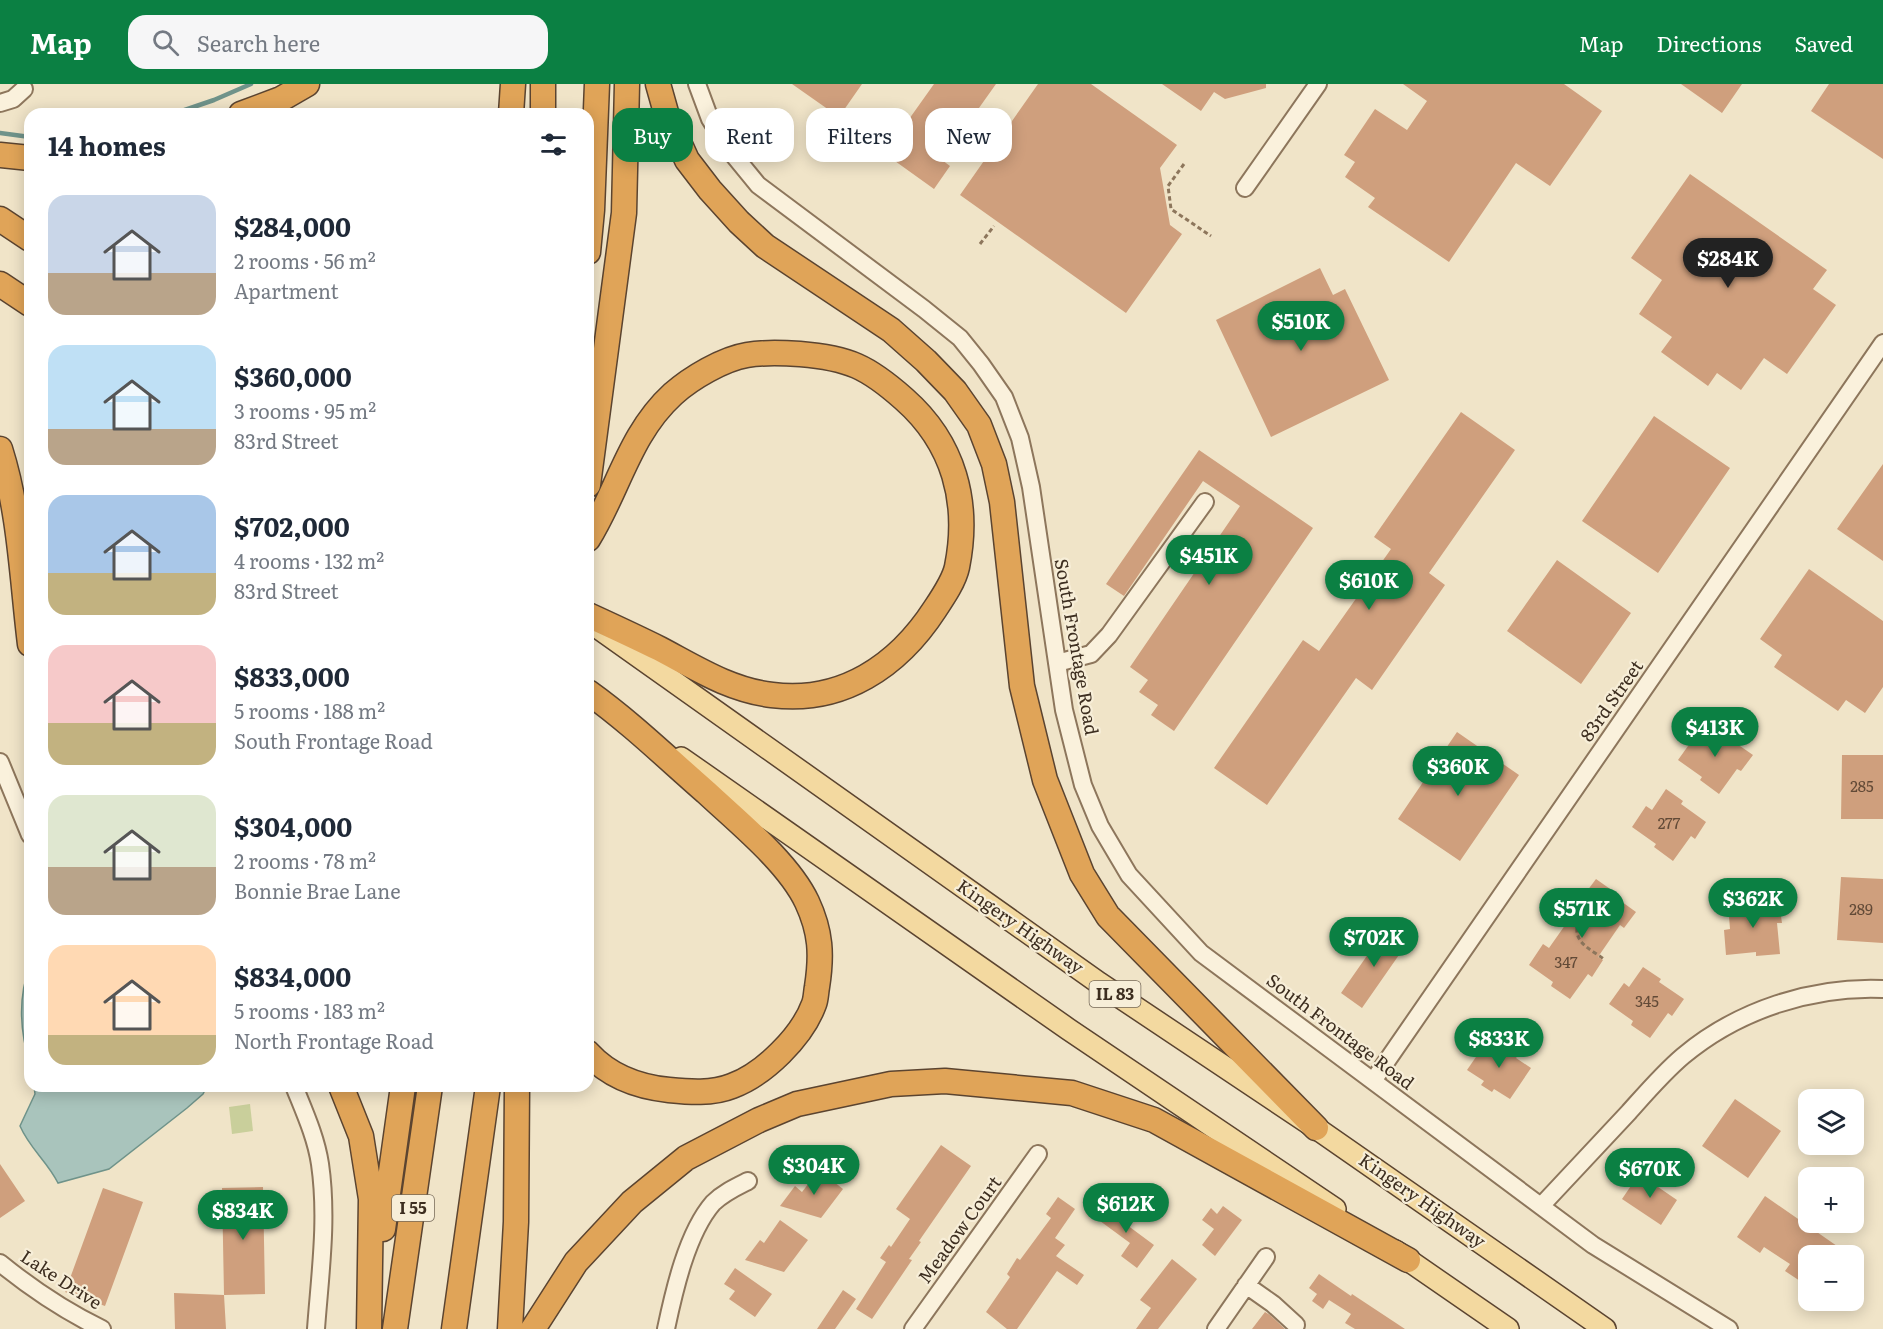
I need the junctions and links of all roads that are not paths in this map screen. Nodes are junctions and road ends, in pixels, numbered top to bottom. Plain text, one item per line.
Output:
1 (308, 84) edge
2 (513, 84) edge
3 (543, 84) edge
4 (597, 84) edge
5 (627, 84) edge
6 (658, 84) edge
7 (697, 84) edge
8 (1318, 84) edge
9 (24, 89) dead end
10 (0, 103) edge
11 (257, 108) edge
12 (511, 108) edge
13 (543, 108) edge
14 (0, 155) edge
15 (24, 157) edge
16 (594, 160) edge
17 (1245, 188) dead end
18 (0, 219) edge
19 (24, 235) edge
20 (0, 284) edge
21 (24, 300) edge
22 (1883, 343) edge
23 (594, 440) edge
24 (0, 449) edge
25 (1205, 502) dead end
26 (594, 529) edge
27 (24, 597) edge
28 (594, 619) edge
29 (594, 624) edge
30 (632, 643) junction
31 (1057, 663) junction
32 (594, 696) edge
33 (620, 715) junction
34 (0, 762) edge
35 (24, 820) edge
36 (1883, 989) edge
37 (594, 1060) edge
38 (1373, 1081) junction
39 (296, 1092) edge
40 (343, 1092) edge
41 (402, 1092) edge
42 (429, 1092) edge
43 (487, 1092) edge
44 (517, 1092) edge
45 (1316, 1128) junction
46 (1038, 1154) dead end
47 (748, 1181) dead end
48 (1541, 1206) junction
49 (1266, 1257) dead end
50 (1408, 1260) junction
51 (0, 1263) edge
52 (1246, 1285) junction
53 (370, 1322) edge
54 (1296, 1325) dead end
55 (102, 1329) edge
56 (316, 1329) edge
57 (395, 1329) edge
58 (454, 1329) edge
59 (510, 1329) edge
60 (533, 1329) edge
61 (666, 1329) edge
62 (913, 1329) edge
63 (1216, 1329) edge
64 (1508, 1329) edge
65 (1605, 1329) edge
66 (1729, 1329) edge

1 - 11 highway
2 - 12 highway
3 - 13 highway
4 - 16 highway
5 - 23 highway
6 - 45 highway
7 - 31 street, South Frontage Road
8 - 17 street
9 - 10 street
14 - 15 highway
18 - 19 highway
20 - 21 highway
22 - 38 street, 83rd Street
24 - 27 highway
25 - 31 street
26 - 30 highway
28 - 30 highway
29 - 30 main road, Kingery Highway / IL 83
30 - 45 main road, Kingery Highway / IL 83
31 - 38 street, South Frontage Road
32 - 33 highway
33 - 37 highway
33 - 50 main road
34 - 35 street
36 - 48 street
38 - 48 street, South Frontage Road
39 - 56 street
40 - 53 highway
41 - 53 highway
42 - 57 highway, I 55
43 - 58 highway
44 - 59 highway
45 - 65 main road, Kingery Highway / IL 83
46 - 62 street, Meadow Court
47 - 61 street
48 - 66 street, South Frontage Road
49 - 52 street
50 - 60 highway
50 - 64 main road
51 - 55 street, Lake Drive
52 - 54 street
52 - 63 street

